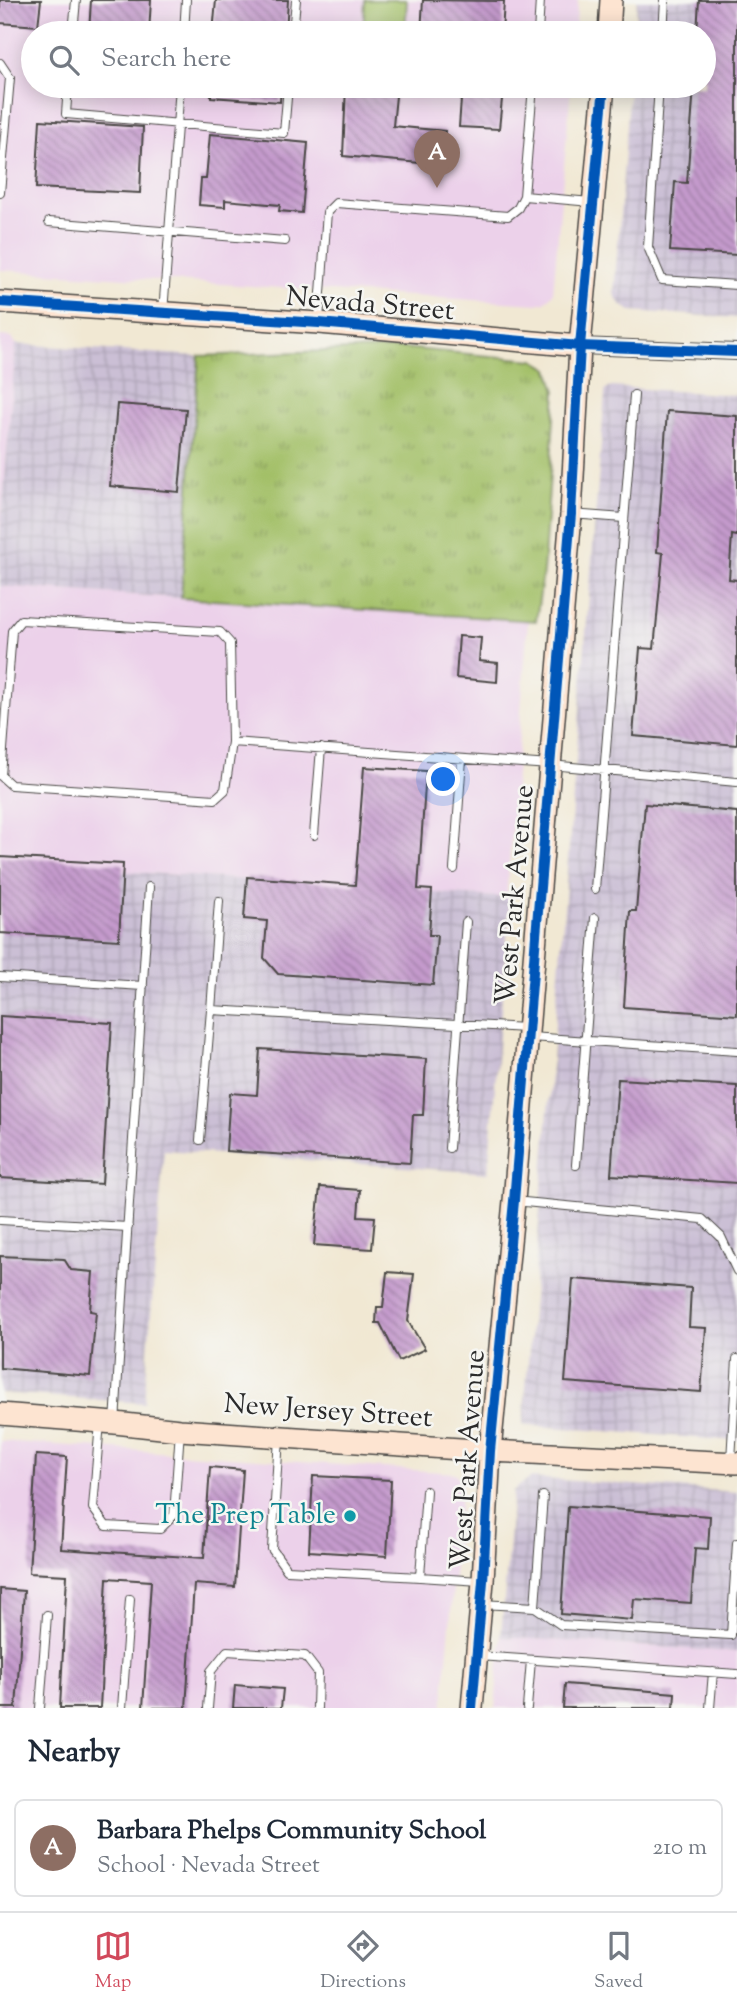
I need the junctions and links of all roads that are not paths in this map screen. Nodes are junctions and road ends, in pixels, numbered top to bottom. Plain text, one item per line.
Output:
1 (76, 0) edge
2 (187, 0) edge
3 (296, 0) edge
4 (540, 0) edge
5 (611, 0) edge
6 (666, 0) edge
7 (74, 21) edge
8 (185, 21) edge
9 (294, 21) edge
10 (539, 21) edge
11 (609, 21) edge
12 (664, 21) edge
13 (0, 63) edge
14 (67, 98) edge
15 (179, 98) edge
16 (287, 98) edge
17 (532, 98) edge
18 (603, 98) edge
19 (658, 98) edge
20 (177, 124) junction
21 (0, 192) edge
22 (524, 196) junction
23 (595, 203) junction
24 (49, 222) dead end
25 (169, 232) junction
26 (285, 241) dead end
27 (737, 285) edge
28 (0, 302) edge
29 (163, 313) junction
30 (319, 323) junction
31 (580, 346) junction
32 (737, 352) edge
33 (634, 395) dead end
34 (570, 514) junction
35 (624, 518) junction
36 (232, 741) junction
37 (321, 748) junction
38 (461, 759) junction
39 (550, 765) junction
40 (604, 770) junction
41 (737, 782) edge
42 (314, 835) dead end
43 (454, 869) dead end
44 (149, 887) dead end
45 (595, 889) dead end
46 (219, 901) dead end
47 (595, 918) dead end
48 (466, 922) dead end
49 (0, 976) edge
50 (143, 986) junction
51 (211, 1010) junction
52 (457, 1024) junction
53 (528, 1032) junction
54 (586, 1040) junction
55 (737, 1051) edge
56 (200, 1140) dead end
57 (449, 1148) dead end
58 (576, 1165) dead end
59 (514, 1201) junction
60 (0, 1220) edge
61 (128, 1227) junction
62 (737, 1271) edge
63 (737, 1359) edge
64 (0, 1414) edge
65 (107, 1422) junction
66 (180, 1430) junction
67 (279, 1436) junction
68 (490, 1451) junction
69 (734, 1463) edge
70 (426, 1491) dead end
71 (543, 1496) dead end
72 (737, 1543) edge
73 (420, 1577) junction
74 (483, 1581) junction
75 (130, 1599) dead end
76 (481, 1604) junction
77 (535, 1607) junction
78 (47, 1615) dead end
79 (477, 1656) junction
80 (531, 1660) junction
81 (713, 1672) junction
82 (737, 1674) edge
83 (40, 1708) edge
84 (122, 1708) edge
85 (208, 1708) edge
86 (317, 1708) edge
87 (472, 1708) edge
88 (527, 1708) edge
89 (710, 1708) edge

1 - 7 lane
2 - 8 lane
3 - 9 lane
4 - 10 lane
5 - 11 street
6 - 12 lane
13 - 21 lane
14 - 20 lane
15 - 20 lane
16 - 20 lane
17 - 22 lane
18 - 23 street, West Park Avenue
19 - 27 lane
20 - 25 lane
22 - 23 lane
22 - 30 lane
23 - 31 street, West Park Avenue
24 - 25 lane
25 - 26 lane
25 - 29 lane
28 - 29 street, Nevada Street
29 - 30 street, Nevada Street
30 - 31 street, Nevada Street
31 - 32 street, Nevada Street
31 - 34 street, West Park Avenue
33 - 35 lane
34 - 35 lane
34 - 39 street, West Park Avenue
35 - 40 lane
36 - 36 lane
36 - 37 lane
37 - 38 lane
37 - 42 lane
38 - 39 lane
38 - 43 lane
39 - 40 lane
39 - 53 street, West Park Avenue
40 - 41 lane
40 - 45 lane
44 - 50 lane
46 - 51 lane
47 - 54 lane
48 - 52 lane
49 - 50 lane
50 - 61 lane
51 - 52 lane
51 - 56 lane
52 - 53 lane
52 - 57 lane
53 - 54 lane
53 - 59 street, West Park Avenue
54 - 55 lane
54 - 58 lane
59 - 62 lane
59 - 68 street, West Park Avenue
60 - 61 lane
61 - 65 lane
63 - 69 lane
64 - 65 street, New Jersey Street
65 - 66 street, New Jersey Street
65 - 66 lane
66 - 67 street, New Jersey Street
67 - 68 street, New Jersey Street
67 - 73 lane
68 - 69 street, New Jersey Street
68 - 74 street, West Park Avenue
70 - 73 lane
71 - 77 lane
72 - 77 lane
73 - 74 lane
74 - 76 street, West Park Avenue
75 - 84 lane
76 - 77 lane
76 - 79 street, West Park Avenue
78 - 83 lane
79 - 80 lane
79 - 87 street, West Park Avenue
80 - 81 lane
80 - 88 lane
81 - 82 lane
81 - 89 lane
85 - 86 lane

